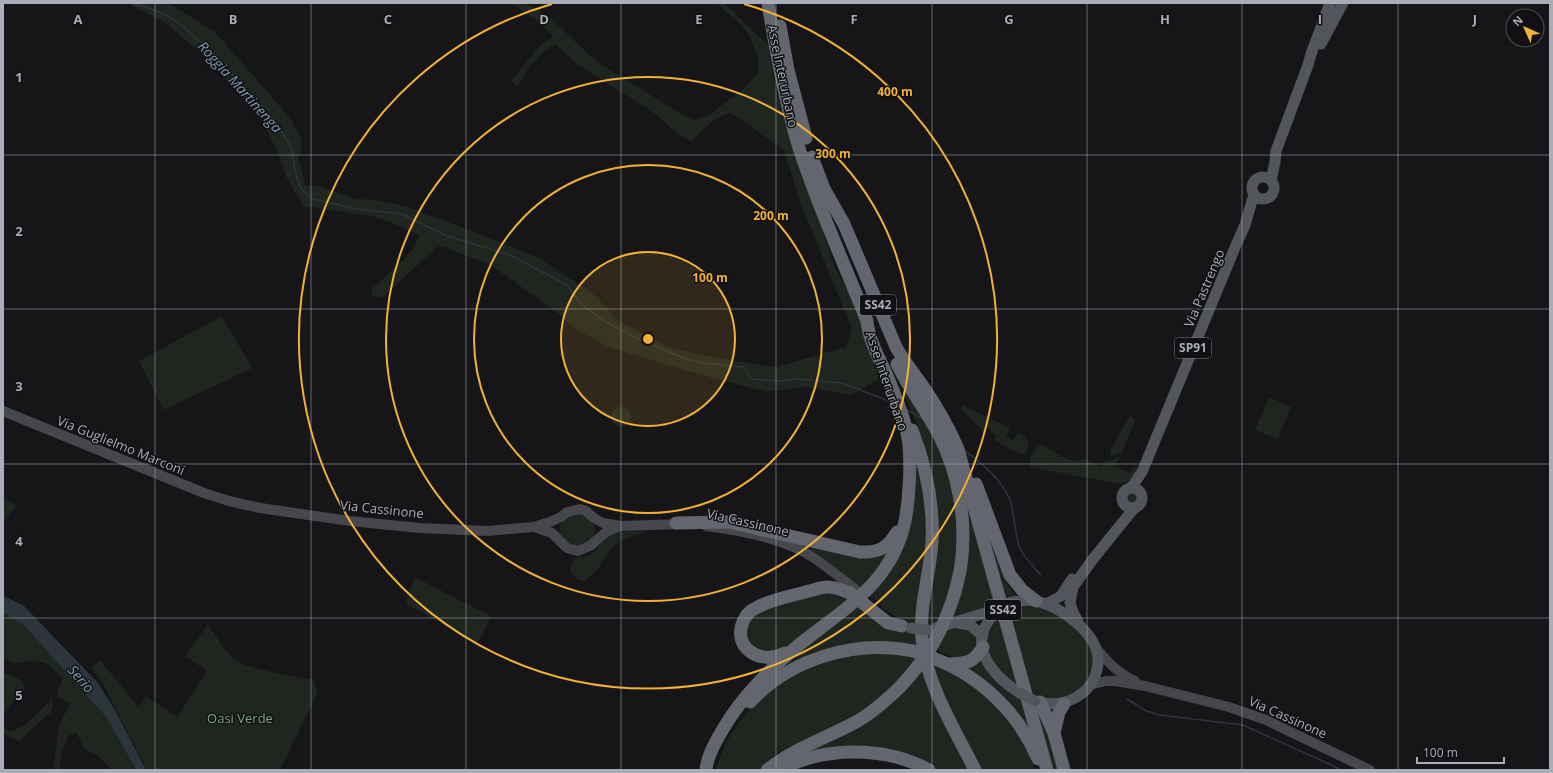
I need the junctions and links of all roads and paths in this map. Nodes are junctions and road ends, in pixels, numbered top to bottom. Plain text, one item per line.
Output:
1 (768, 3) edge
2 (777, 3) edge
3 (1330, 3) edge
4 (1343, 3) edge
5 (1308, 65) junction
6 (1266, 178) junction
7 (823, 187) junction
8 (1258, 196) junction
9 (3, 411) edge
10 (903, 412) junction
11 (960, 447) junction
12 (1136, 490) junction
13 (230, 501) joint
14 (907, 502) junction
15 (1124, 504) junction
16 (1135, 507) junction
17 (561, 517) junction
18 (594, 518) junction
19 (676, 523) junction
20 (620, 526) junction
21 (533, 527) junction
22 (1117, 530) junction
23 (559, 540) junction
24 (594, 542) junction
25 (1093, 559) junction
26 (853, 592) junction
27 (1041, 603) junction
28 (998, 609) junction
29 (953, 623) junction
30 (1079, 624) junction
31 (907, 627) joint
32 (983, 642) junction
33 (800, 644) junction
34 (1095, 647) junction
35 (950, 664) junction
36 (1090, 686) junction
37 (1145, 686) junction
38 (1037, 702) junction
39 (1064, 704) junction
40 (1054, 733) junction
41 (721, 737) junction
42 (1058, 750) junction
43 (893, 757) junction
44 (706, 770) edge
45 (767, 770) edge
46 (780, 770) edge
47 (914, 770) edge
48 (929, 770) edge
49 (975, 770) edge
50 (1042, 770) edge
51 (1047, 770) edge
52 (1064, 770) edge
53 (1069, 770) edge
54 (1370, 770) edge

1 - 10 highway, Asse Interurbano / SS42
2 - 7 highway, Asse Interurbano / SS42
3 - 5 main road
4 - 5 main road
5 - 6 main road
6 - 8 main road
6 - 8 main road
7 - 11 highway, SS42
7 - 45 highway, Asse Interurbano, bridge
8 - 12 main road, Via Pastrengo / SP91
9 - 13 main road, Via Guglielmo Marconi
10 - 14 highway, Asse Interurbano
10 - 49 highway
11 - 27 highway
11 - 51 highway, SS42
12 - 15 main road
12 - 16 main road
13 - 21 main road, Via Cassinone
14 - 19 highway
14 - 33 highway, Asse Interurbano
15 - 16 main road
15 - 22 main road
16 - 22 main road
17 - 18 main road, Via Cassinone
17 - 21 main road, Via Cassinone
17 - 23 main road
18 - 20 main road, Via Cassinone
18 - 24 main road
19 - 20 main road, Via Cassinone
19 - 26 main road, Via Cassinone
20 - 24 main road, Via Cassinone
21 - 23 main road, Via Cassinone
22 - 25 main road
23 - 24 main road, Via Cassinone
25 - 27 main road
25 - 30 main road
26 - 31 highway, bridge
26 - 33 highway
27 - 28 main road, bridge
27 - 30 main road, Via Cassinone
28 - 29 main road
28 - 32 main road
29 - 31 main road, bridge
29 - 32 main road
30 - 34 main road, Via Cassinone
32 - 35 highway
32 - 38 main road, bridge
33 - 41 highway, Asse Interurbano
34 - 36 main road, Via Cassinone
34 - 37 main road, Via Cassinone
35 - 41 highway, Asse Interurbano, bridge
35 - 50 highway, Asse Interurbano
36 - 37 main road, Via Cassinone
36 - 39 main road, Via Cassinone
37 - 54 main road, Via Cassinone
38 - 39 main road
38 - 40 highway
39 - 40 highway
40 - 42 highway
41 - 44 highway, Asse Interurbano
42 - 52 highway
42 - 53 highway
43 - 46 highway
43 - 47 highway
43 - 48 highway

